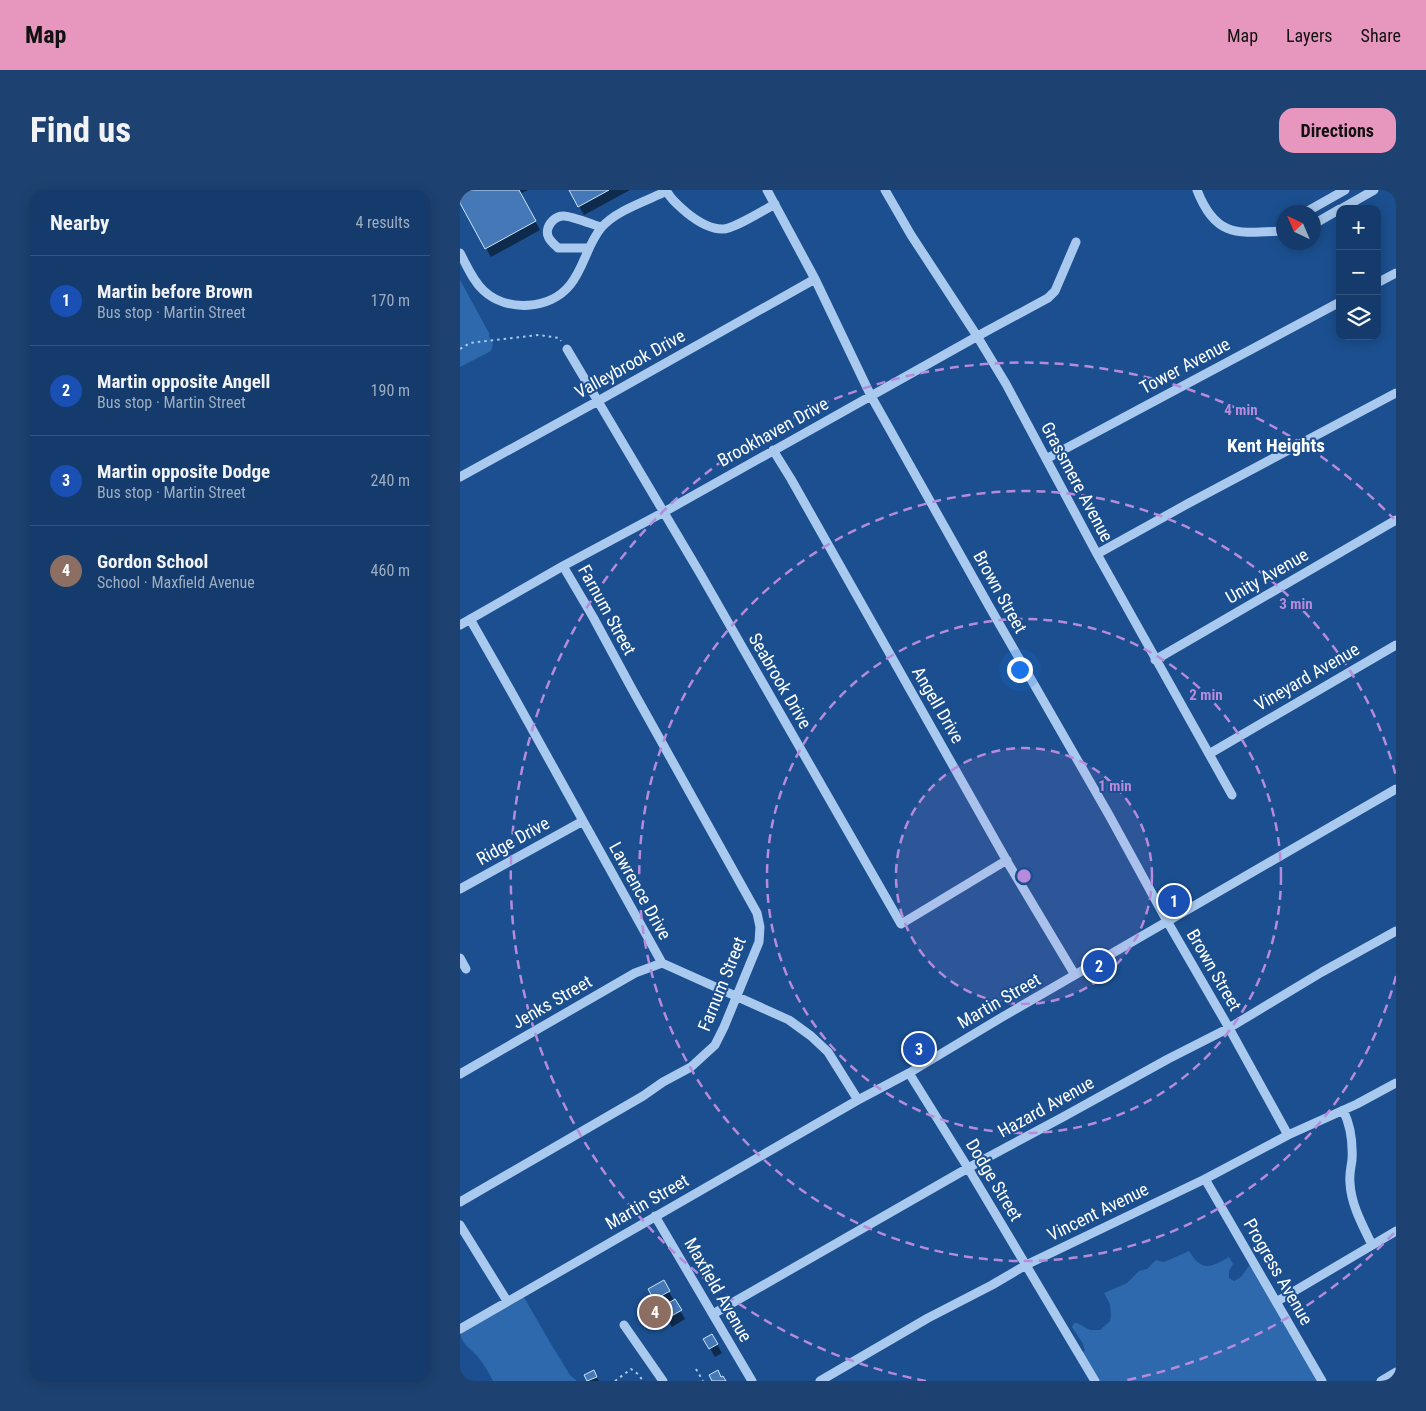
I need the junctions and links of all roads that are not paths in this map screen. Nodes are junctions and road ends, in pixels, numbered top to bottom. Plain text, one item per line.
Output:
1 (666, 190) edge
2 (767, 190) edge
3 (885, 190) edge
4 (1197, 190) edge
5 (1345, 190) edge
6 (1374, 190) edge
7 (774, 204) junction
8 (1318, 205) edge
9 (1347, 205) edge
10 (1336, 211) edge
11 (1321, 220) edge
12 (601, 227) junction
13 (1276, 231) edge
14 (1076, 242) dead end
15 (588, 248) junction
16 (460, 253) edge
17 (1396, 273) edge
18 (816, 279) junction
19 (1381, 281) edge
20 (1336, 304) edge
21 (977, 336) junction
22 (567, 349) road end
23 (1396, 393) edge
24 (870, 396) junction
25 (598, 401) junction
26 (773, 450) junction
27 (1046, 459) junction
28 (460, 476) edge
29 (664, 512) junction
30 (1396, 520) edge
31 (1097, 554) junction
32 (564, 566) junction
33 (470, 620) junction
34 (460, 625) edge
35 (1396, 645) edge
36 (1155, 660) junction
37 (1209, 754) junction
38 (1396, 788) edge
39 (1232, 795) dead end
40 (583, 821) junction
41 (1007, 860) junction
42 (460, 889) edge
43 (1167, 922) junction
44 (1396, 931) edge
45 (460, 958) edge
46 (662, 963) junction
47 (466, 969) dead end
48 (1075, 976) junction
49 (736, 996) junction
50 (1229, 1028) junction
51 (909, 1073) junction
52 (460, 1074) edge
53 (1396, 1083) edge
54 (858, 1100) junction
55 (1343, 1110) junction
56 (1288, 1135) junction
57 (968, 1168) junction
58 (1206, 1179) junction
59 (460, 1202) edge
60 (656, 1216) junction
61 (460, 1225) edge
62 (1396, 1232) edge
63 (1372, 1245) junction
64 (1026, 1265) junction
65 (507, 1301) junction
66 (1276, 1302) junction
67 (713, 1314) junction
68 (624, 1325) dead end
69 (460, 1328) edge
70 (1396, 1372) edge
71 (663, 1381) edge
72 (752, 1381) edge
73 (820, 1381) edge
74 (1095, 1381) edge
75 (1322, 1381) edge
76 (1380, 1381) edge

1 - 7 street
1 - 12 street
2 - 7 street, Brown Street
3 - 21 street, Grassmere Avenue
4 - 13 street
5 - 8 street
6 - 9 street
7 - 18 street, Brown Street
10 - 11 street
12 - 15 street
12 - 15 street
14 - 21 street, Brookhaven Drive
15 - 16 street
17 - 19 street
18 - 24 street, Brown Street
18 - 25 street, Valleybrook Drive
20 - 27 street, Tower Avenue
21 - 24 street, Brookhaven Drive
21 - 27 street, Grassmere Avenue
22 - 25 street, Seabrook Drive
23 - 31 street
24 - 26 street, Brookhaven Drive
24 - 43 street, Brown Street
25 - 28 street, Valleybrook Drive
25 - 29 street, Seabrook Drive
26 - 29 street, Brookhaven Drive
26 - 41 street, Angell Drive
27 - 31 street, Grassmere Avenue
29 - 32 street, Brookhaven Drive
29 - 41 street, Seabrook Drive
30 - 36 street, Unity Avenue
31 - 36 street, Grassmere Avenue
32 - 33 street, Brookhaven Drive
32 - 49 street, Farnum Street
33 - 34 street, Brookhaven Drive
33 - 40 street, Lawrence Drive
35 - 37 street, Vineyard Avenue
36 - 37 street, Grassmere Avenue
37 - 39 street, Grassmere Avenue
38 - 43 street, Martin Street
40 - 42 street, Ridge Drive
40 - 46 street, Lawrence Drive
41 - 48 street, Angell Drive
43 - 48 street, Martin Street
43 - 50 street, Brown Street
44 - 50 street, Hazard Avenue
45 - 47 street
46 - 49 street, Lawrence Drive
46 - 52 street, Jenks Street
48 - 51 street, Martin Street
49 - 54 street, Lawrence Drive
49 - 59 street, Farnum Street
50 - 56 street, Brown Street
50 - 57 street, Hazard Avenue
51 - 54 street, Martin Street
51 - 57 street, Dodge Street
53 - 55 street, Vincent Avenue
54 - 60 street, Martin Street
55 - 56 street, Vincent Avenue
55 - 63 street
56 - 58 street, Vincent Avenue
57 - 64 street, Dodge Street
57 - 67 street, Hazard Avenue
58 - 64 street, Vincent Avenue
58 - 66 street, Progress Avenue
60 - 65 street, Martin Street
60 - 67 street, Maxfield Avenue
61 - 65 street
62 - 63 street
63 - 66 street
64 - 73 street, Vincent Avenue
64 - 74 street, Dodge Street
65 - 69 street, Martin Street
66 - 75 street, Progress Avenue
67 - 72 street, Maxfield Avenue
68 - 71 street
70 - 76 street

